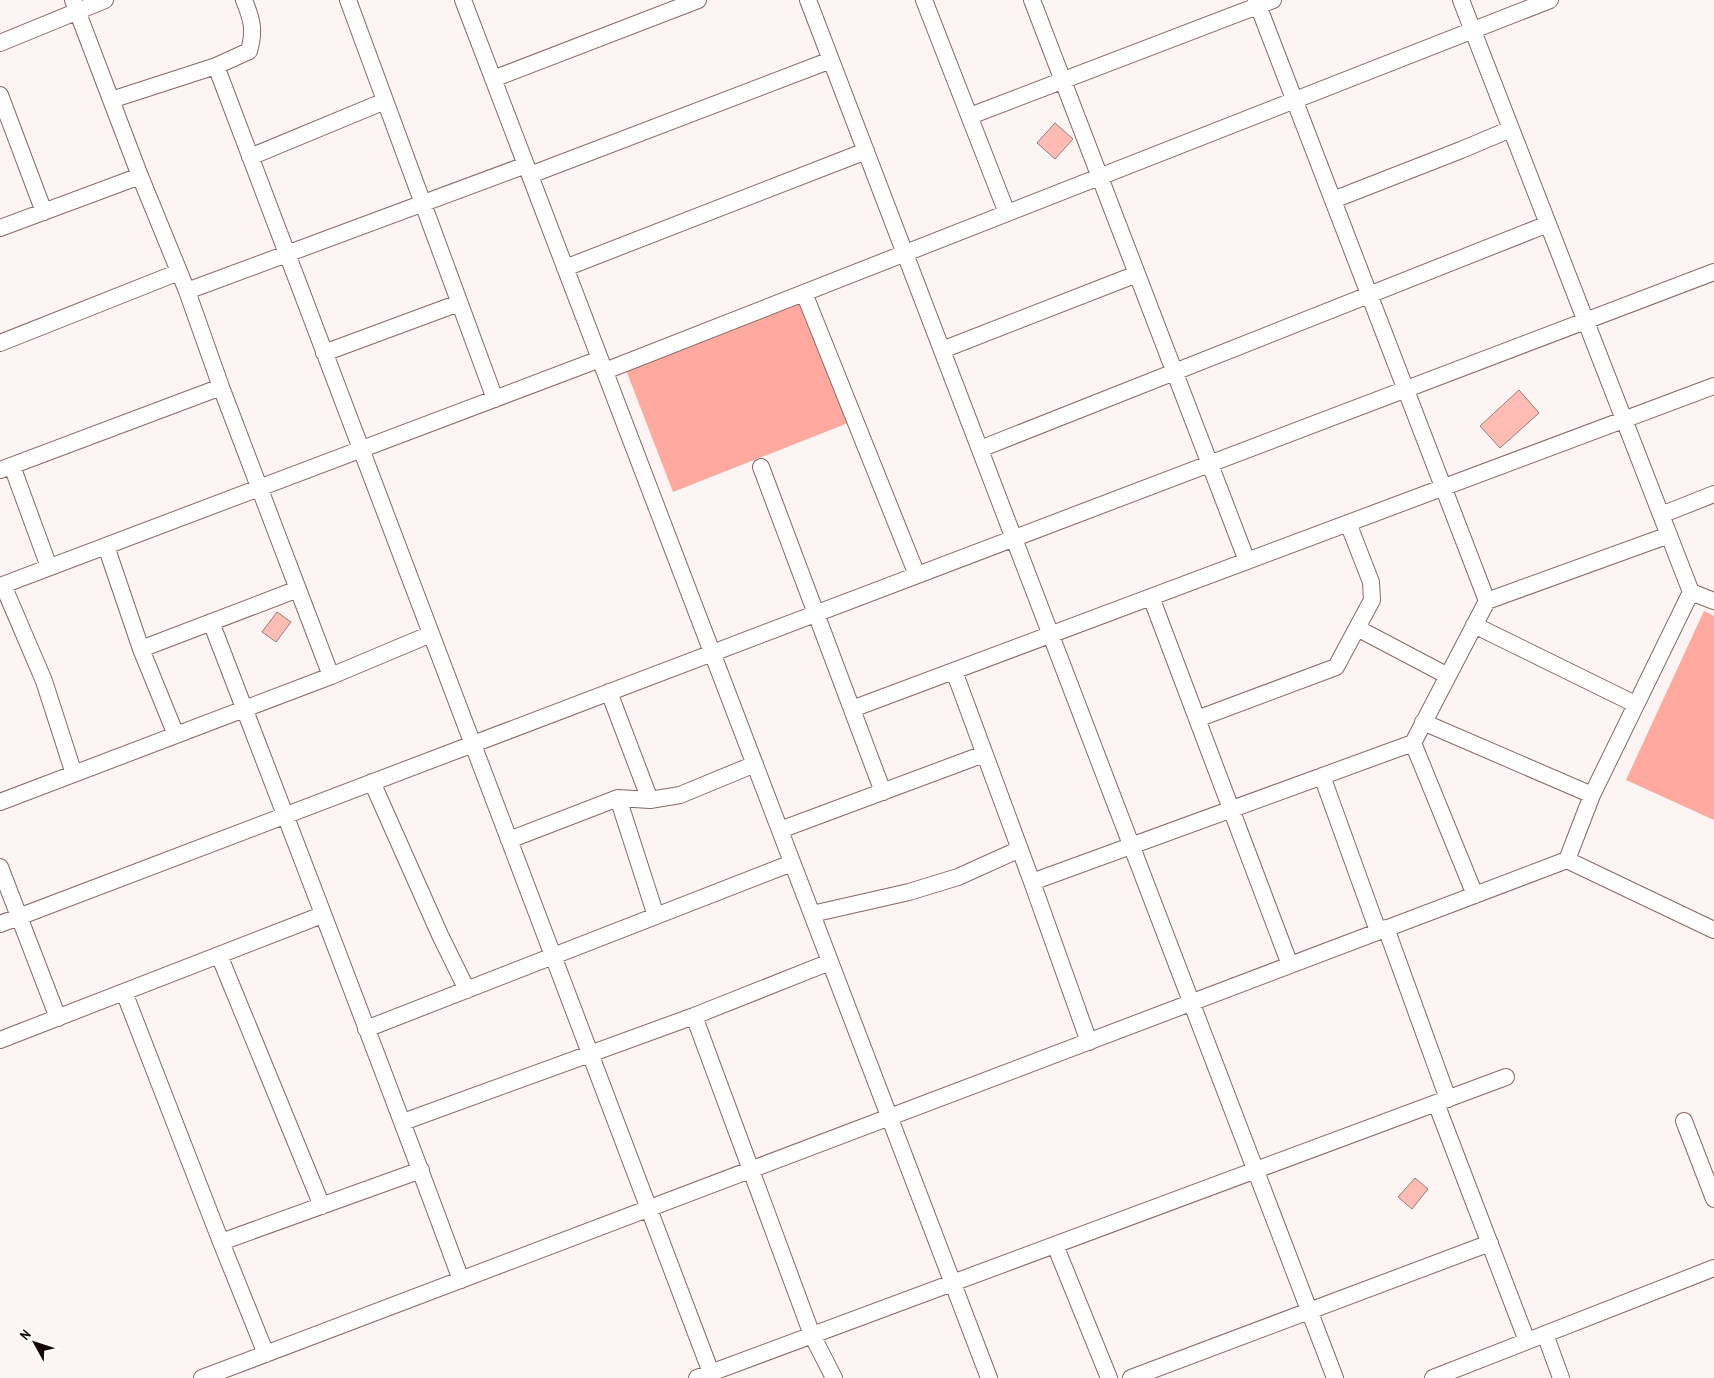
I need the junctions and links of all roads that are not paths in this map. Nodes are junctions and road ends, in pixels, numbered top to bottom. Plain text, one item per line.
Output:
1 (104, 0) edge
2 (244, 0) edge
3 (348, 0) edge
4 (463, 0) edge
5 (698, 0) edge
6 (808, 0) edge
7 (924, 0) edge
8 (1032, 0) edge
9 (1461, 0) edge
10 (1550, 0) edge
11 (1262, 2) edge
12 (76, 6) edge
13 (1473, 30) junction
14 (0, 43) edge
15 (831, 60) junction
16 (216, 66) junction
17 (493, 79) junction
18 (1063, 80) junction
19 (0, 95) edge
20 (111, 100) junction
21 (1295, 100) junction
22 (385, 101) junction
23 (970, 116) junction
24 (1511, 129) junction
25 (866, 151) junction
26 (250, 157) junction
27 (528, 170) junction
28 (140, 176) junction
29 (1100, 177) junction
30 (1333, 200) junction
31 (423, 204) junction
32 (44, 212) junction
33 (1007, 213) junction
34 (1548, 224) junction
35 (0, 228) edge
36 (905, 253) junction
37 (287, 255) junction
38 (565, 268) junction
39 (180, 272) junction
40 (1714, 272) edge
41 (1137, 274) junction
42 (187, 291) junction
43 (804, 293) junction
44 (1370, 295) junction
45 (459, 303) junction
46 (1585, 321) junction
47 (0, 343) edge
48 (942, 350) junction
49 (324, 353) junction
50 (602, 365) junction
51 (1175, 372) junction
52 (1714, 386) edge
53 (221, 387) junction
54 (1406, 389) junction
55 (495, 399) junction
56 (1624, 420) junction
57 (980, 449) junction
58 (361, 450) junction
59 (1210, 463) junction
60 (6, 468) edge
61 (762, 468) dead end
62 (260, 488) junction
63 (1444, 488) junction
64 (1714, 494) edge
65 (1661, 515) junction
66 (1348, 524) junction
67 (1669, 535) junction
68 (1014, 538) junction
69 (106, 546) junction
70 (1247, 561) junction
71 (49, 567) junction
72 (917, 575) junction
73 (2, 585) edge
74 (298, 589) junction
75 (1691, 592) junction
76 (1151, 597) junction
77 (1487, 601) junction
78 (1714, 601) edge
79 (816, 613) junction
80 (211, 622) junction
81 (1474, 625) junction
82 (1357, 628) junction
83 (431, 634) junction
84 (1051, 635) junction
85 (141, 649) junction
86 (712, 653) junction
87 (954, 671) junction
88 (332, 676) junction
89 (1448, 676) junction
90 (609, 692) junction
91 (1635, 704) junction
92 (244, 709) junction
93 (852, 709) junction
94 (1197, 718) junction
95 (1424, 722) junction
96 (176, 735) junction
97 (1413, 743) junction
98 (473, 744) junction
99 (984, 754) junction
100 (755, 764) junction
101 (74, 774) junction
102 (1322, 776) junction
103 (372, 782) junction
104 (883, 792) junction
105 (1592, 795) junction
106 (618, 798) junction
107 (650, 800) junction
108 (0, 802) edge
109 (1232, 809) junction
110 (285, 816) junction
111 (780, 830) junction
112 (509, 840) junction
113 (1132, 846) junction
114 (1020, 849) junction
115 (1567, 860) junction
116 (792, 863) junction
117 (0, 867) edge
118 (1032, 882) junction
119 (1475, 895) junction
120 (812, 914) junction
121 (322, 915) junction
122 (656, 916) junction
123 (19, 917) junction
124 (0, 924) edge
125 (1382, 930) junction
126 (1714, 930) edge
127 (219, 955) junction
128 (553, 956) junction
129 (830, 962) junction
130 (1290, 965) junction
131 (467, 990) junction
132 (124, 992) junction
133 (1192, 1002) junction
134 (694, 1016) junction
135 (58, 1018) junction
136 (366, 1029) junction
137 (0, 1040) edge
138 (1089, 1042) junction
139 (589, 1053) junction
140 (1506, 1077) dead end
141 (1442, 1101) junction
142 (889, 1117) junction
143 (1684, 1121) dead end
144 (403, 1122) junction
145 (420, 1170) junction
146 (750, 1170) junction
147 (1256, 1170) junction
148 (1714, 1200) edge
149 (322, 1206) junction
150 (649, 1208) junction
151 (221, 1242) junction
152 (1490, 1243) junction
153 (1055, 1245) junction
154 (1714, 1268) edge
155 (461, 1280) junction
156 (952, 1283) junction
157 (1310, 1311) junction
158 (1545, 1334) junction
159 (812, 1336) junction
160 (1527, 1341) junction
161 (266, 1354) junction
162 (707, 1376) edge
163 (202, 1378) edge
164 (834, 1378) edge
165 (989, 1378) edge
166 (1108, 1378) edge
167 (1131, 1378) edge
168 (1335, 1378) edge
169 (1433, 1378) edge
170 (1561, 1378) edge

1 - 12 street
2 - 16 street
3 - 22 street
4 - 17 street
5 - 17 street
6 - 15 street
7 - 23 street
8 - 18 street
9 - 13 street
10 - 13 street
11 - 18 street
11 - 21 street
12 - 14 street
12 - 20 street
13 - 21 street
13 - 24 street
15 - 25 street
15 - 27 street
16 - 20 street
16 - 26 street
17 - 27 street
18 - 23 street
18 - 29 street
19 - 32 street
20 - 28 street
21 - 29 street
21 - 30 street
22 - 26 street
22 - 31 street
23 - 33 street
24 - 30 street
24 - 34 street
25 - 36 street
25 - 38 street
26 - 37 street
27 - 31 street
27 - 38 street
28 - 32 street
28 - 39 street
29 - 33 street
29 - 41 street
30 - 44 street
31 - 37 street
31 - 45 street
32 - 35 street
33 - 36 street
34 - 44 street
34 - 46 street
36 - 43 street
36 - 48 street
37 - 42 street
37 - 49 street
38 - 50 street
39 - 42 street
39 - 47 street
40 - 46 street
41 - 48 street
41 - 51 street
42 - 53 street
43 - 50 street
43 - 72 street
44 - 51 street
44 - 54 street
45 - 49 street
45 - 55 street
46 - 54 street
46 - 56 street
48 - 57 street
49 - 58 street
50 - 55 street
50 - 86 street
51 - 57 street
51 - 59 street
52 - 56 street
53 - 60 street
53 - 62 street
54 - 59 street
54 - 63 street
55 - 58 street
56 - 63 street
56 - 65 street
57 - 68 street
58 - 62 street
58 - 83 street
59 - 68 street
59 - 70 street
60 - 71 street
61 - 79 street
62 - 69 street
62 - 74 street
63 - 66 street
63 - 77 street
64 - 65 street
65 - 67 street
66 - 70 street
66 - 82 street
67 - 75 street
67 - 77 street
68 - 72 street
68 - 84 street
69 - 71 street
69 - 85 street
70 - 76 street
71 - 73 street
72 - 79 street
73 - 101 street
74 - 80 street
74 - 88 street
75 - 78 street
75 - 91 street
76 - 84 street
76 - 94 street
77 - 81 street
79 - 86 street
79 - 93 street
80 - 85 street
80 - 92 street
81 - 89 street
81 - 91 street
82 - 89 street
82 - 94 street
83 - 88 street
83 - 98 street
84 - 87 street
84 - 113 street
85 - 96 street
86 - 90 street
86 - 100 street
87 - 93 street
87 - 99 street
88 - 92 street
89 - 95 street
90 - 98 street
90 - 107 street
91 - 105 street
92 - 96 street
92 - 110 street
93 - 104 street
94 - 109 street
95 - 97 street
95 - 105 street
96 - 101 street
97 - 102 street
97 - 119 street
98 - 103 street
98 - 112 street
99 - 104 street
99 - 114 street
100 - 107 street
100 - 111 street
101 - 108 street
102 - 109 street
102 - 125 street
103 - 110 street
103 - 131 street
104 - 111 street
105 - 115 street
106 - 107 street
106 - 112 street
106 - 122 street
109 - 113 street
109 - 130 street
110 - 121 street
110 - 123 street
111 - 116 street
112 - 128 street
113 - 118 street
113 - 133 street
114 - 118 street
114 - 120 street
115 - 119 street
115 - 126 street
116 - 120 street
116 - 122 street
117 - 123 street
118 - 138 street
119 - 125 street
120 - 129 street
121 - 127 street
121 - 136 street
122 - 128 street
123 - 124 street
123 - 135 street
125 - 130 street
125 - 141 street
127 - 132 street
127 - 149 street
128 - 131 street
128 - 139 street
129 - 134 street
129 - 142 street
130 - 133 street
131 - 136 street
132 - 135 street
132 - 151 street
133 - 138 street
133 - 147 street
134 - 139 street
134 - 146 street
135 - 137 street
136 - 144 street
138 - 142 street
139 - 144 street
139 - 150 street
140 - 141 street
141 - 147 street
141 - 152 street
142 - 146 street
142 - 156 street
143 - 148 street
144 - 145 street
145 - 149 street
145 - 155 street
146 - 150 street
146 - 159 street
147 - 153 street
147 - 157 street
149 - 151 street
150 - 155 street
150 - 162 street
151 - 161 street
152 - 157 street
152 - 160 street
153 - 156 street
153 - 166 street
154 - 158 street
155 - 161 street
156 - 159 street
156 - 165 street
157 - 167 street
157 - 168 street
158 - 160 street
158 - 170 street
159 - 162 street
159 - 164 street
160 - 169 street
161 - 163 street

